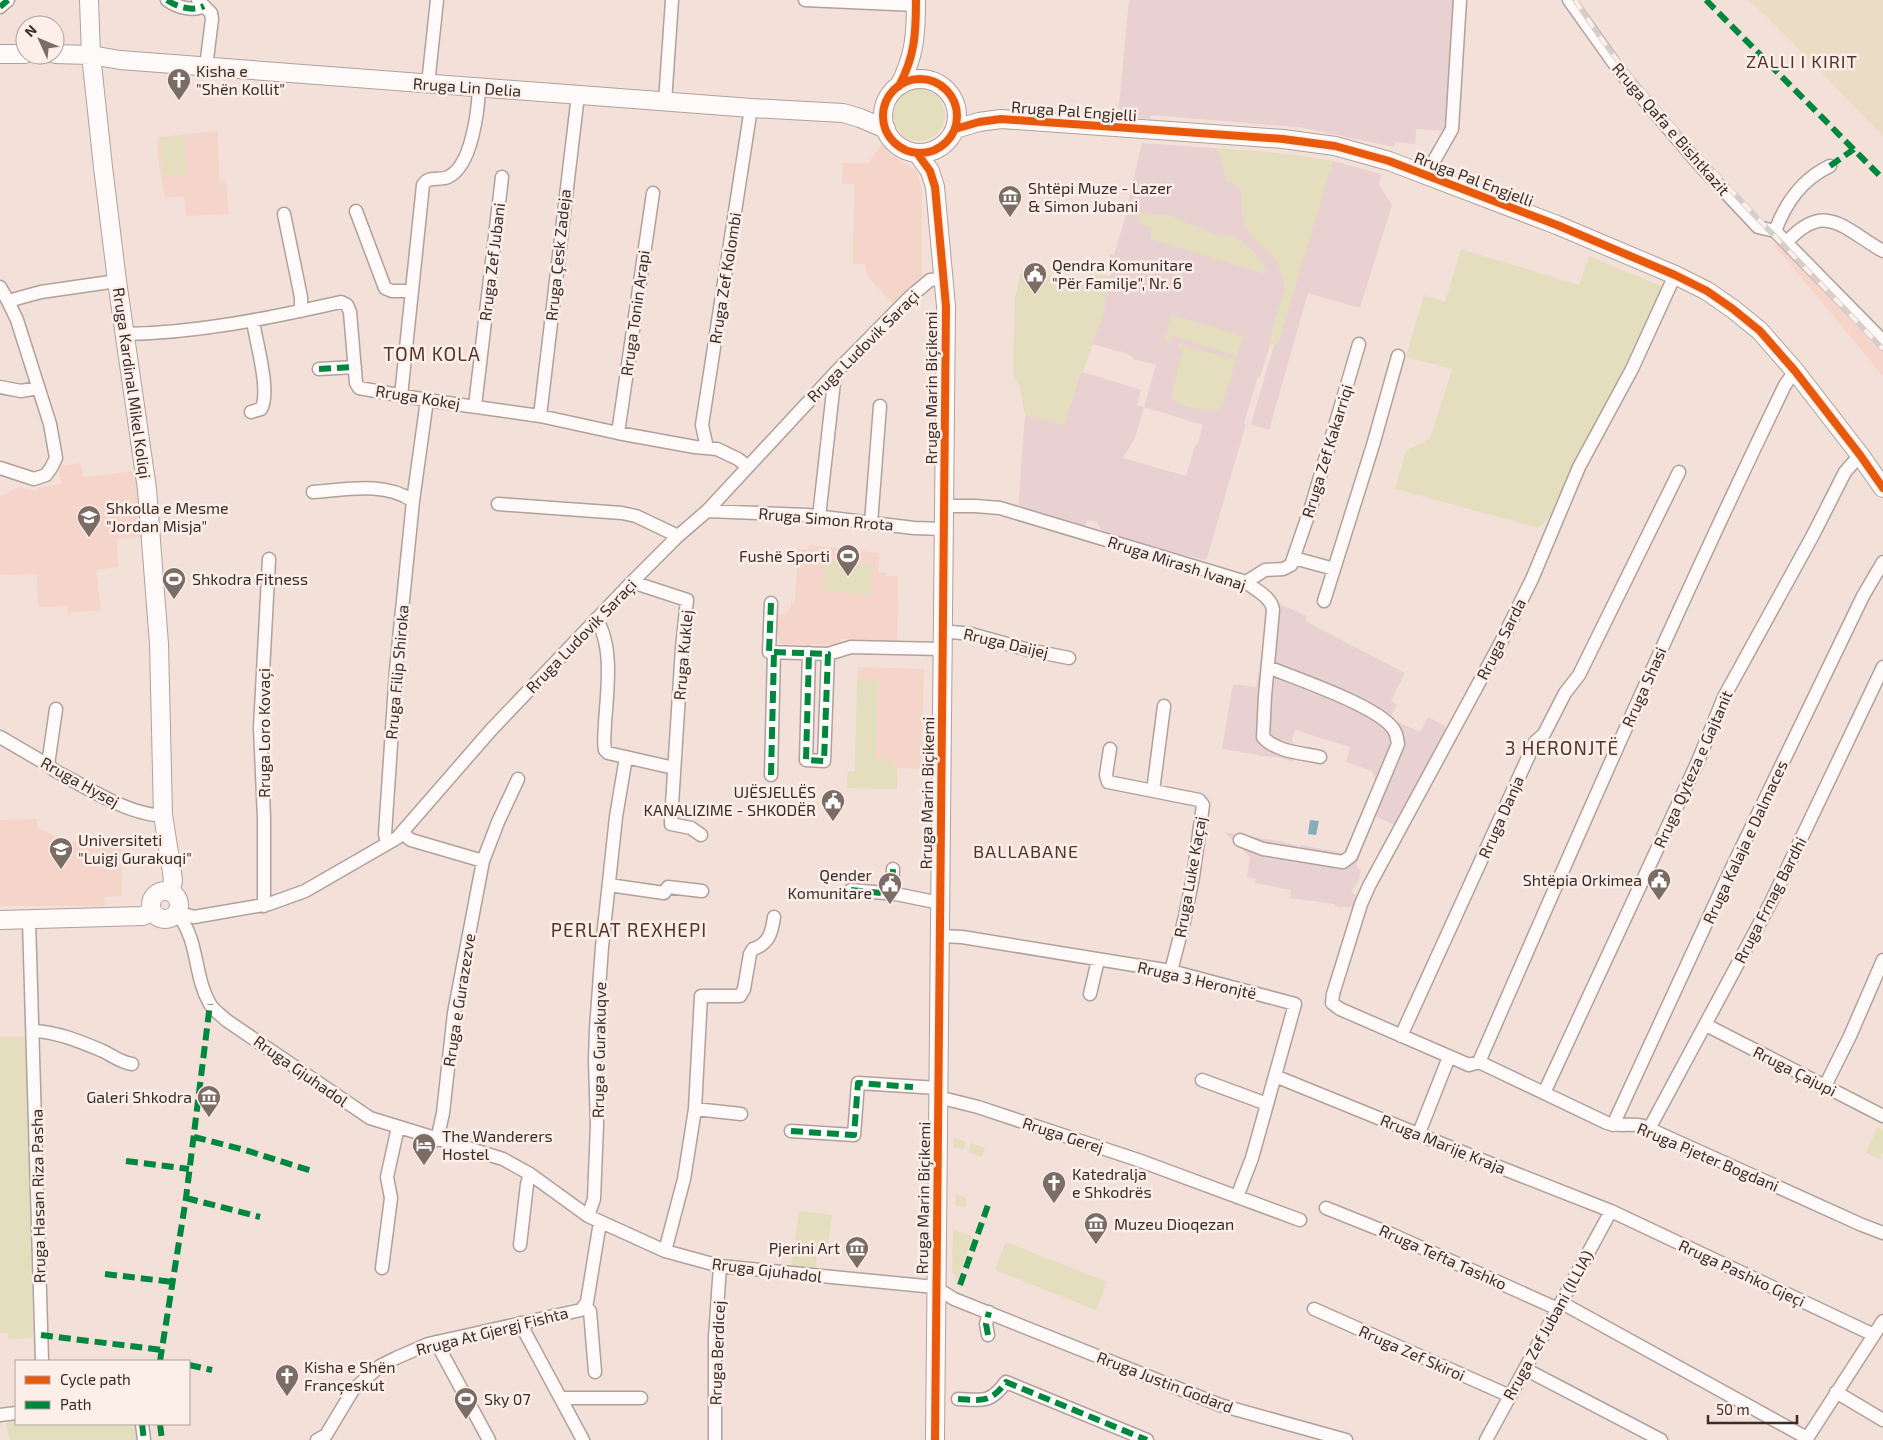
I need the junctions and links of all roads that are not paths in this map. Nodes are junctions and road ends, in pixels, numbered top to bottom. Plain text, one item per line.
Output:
1 (8, 0) edge
2 (89, 0) edge
3 (167, 0) edge
4 (437, 0) edge
5 (672, 0) edge
6 (805, 0) edge
7 (1460, 0) edge
8 (1568, 0) edge
9 (201, 3) edge
10 (916, 3) edge
11 (0, 7) edge
12 (915, 44) junction
13 (0, 54) edge
14 (15, 54) edge
15 (65, 54) edge
16 (91, 55) junction
17 (206, 67) junction
18 (932, 81) junction
19 (428, 84) junction
20 (899, 86) junction
21 (480, 88) junction
22 (578, 95) junction
23 (666, 102) junction
24 (955, 103) junction
25 (885, 104) junction
26 (751, 108) junction
27 (843, 114) junction
28 (1001, 119) junction
29 (886, 129) junction
30 (950, 136) junction
31 (916, 153) junction
32 (1830, 166) dead end
33 (1428, 176) junction
34 (502, 177) dead end
35 (935, 187) junction
36 (653, 193) dead end
37 (356, 211) dead end
38 (284, 214) dead end
39 (1775, 231) junction
40 (1786, 242) junction
41 (1883, 250) edge
42 (1675, 275) junction
43 (942, 279) junction
44 (117, 281) junction
45 (0, 287) edge
46 (412, 291) junction
47 (8, 301) junction
48 (302, 311) junction
49 (253, 321) junction
50 (125, 334) junction
51 (1883, 341) edge
52 (1358, 344) dead end
53 (1398, 356) dead end
54 (355, 367) junction
55 (319, 370) dead end
56 (1796, 371) junction
57 (835, 373) junction
58 (0, 387) edge
59 (38, 388) junction
60 (401, 396) junction
61 (427, 400) junction
62 (475, 406) junction
63 (880, 406) dead end
64 (251, 412) dead end
65 (540, 416) junction
66 (618, 433) junction
67 (707, 448) junction
68 (1860, 455) junction
69 (747, 466) junction
70 (0, 468) edge
71 (1679, 472) dead end
72 (1883, 488) edge
73 (313, 492) dead end
74 (413, 501) junction
75 (498, 504) dead end
76 (944, 506) junction
77 (708, 510) junction
78 (819, 517) junction
79 (871, 522) junction
80 (944, 529) junction
81 (678, 536) junction
82 (1294, 558) junction
83 (269, 559) dead end
84 (1883, 562) edge
85 (1334, 568) junction
86 (632, 582) junction
87 (1246, 582) junction
88 (1324, 601) dead end
89 (771, 603) dead end
90 (596, 619) junction
91 (942, 630) junction
92 (942, 649) junction
93 (774, 652) junction
94 (809, 654) junction
95 (828, 654) junction
96 (1069, 658) dead end
97 (1268, 667) junction
98 (1883, 667) edge
99 (1164, 706) dead end
100 (56, 709) dead end
101 (0, 737) edge
102 (1110, 749) dead end
103 (626, 757) junction
104 (1320, 757) dead end
105 (48, 765) junction
106 (674, 768) junction
107 (771, 775) dead end
108 (518, 779) dead end
109 (1153, 791) junction
110 (164, 815) junction
111 (402, 833) junction
112 (701, 835) dead end
113 (1240, 840) dead end
114 (387, 843) junction
115 (483, 861) junction
116 (893, 869) dead end
117 (609, 884) junction
118 (851, 890) dead end
119 (702, 891) dead end
120 (170, 892) junction
121 (892, 894) junction
122 (940, 903) junction
123 (264, 906) junction
124 (151, 911) junction
125 (177, 913) junction
126 (774, 916) dead end
127 (0, 920) edge
128 (30, 920) junction
129 (939, 936) junction
130 (1098, 960) junction
131 (1883, 960) edge
132 (1171, 971) junction
133 (1090, 994) dead end
134 (1332, 1003) joint
135 (1706, 1025) junction
136 (34, 1031) junction
137 (1401, 1036) junction
138 (1449, 1057) junction
139 (1479, 1062) junction
140 (132, 1064) dead end
141 (1275, 1076) junction
142 (1202, 1080) dead end
143 (1825, 1086) junction
144 (938, 1093) junction
145 (1544, 1093) junction
146 (1267, 1104) junction
147 (695, 1109) junction
148 (741, 1114) dead end
149 (1883, 1116) edge
150 (1613, 1125) junction
151 (398, 1128) junction
152 (1650, 1130) junction
153 (791, 1131) dead end
154 (1419, 1134) junction
155 (437, 1140) junction
156 (530, 1174) junction
157 (1237, 1197) junction
158 (1326, 1208) dead end
159 (1611, 1211) junction
160 (588, 1216) junction
161 (1300, 1220) dead end
162 (600, 1222) junction
163 (1883, 1234) edge
164 (520, 1245) dead end
165 (665, 1251) junction
166 (720, 1266) junction
167 (382, 1268) dead end
168 (936, 1287) junction
169 (585, 1306) junction
170 (1560, 1306) junction
171 (1314, 1309) dead end
172 (989, 1312) junction
173 (1883, 1320) edge
174 (520, 1322) junction
175 (988, 1335) dead end
176 (1874, 1335) junction
177 (436, 1342) junction
178 (42, 1360) edge
179 (1525, 1370) junction
180 (595, 1372) dead end
181 (1836, 1392) junction
182 (1510, 1396) junction
183 (560, 1398) junction
184 (641, 1398) dead end
185 (958, 1399) dead end
186 (15, 1413) edge
187 (0, 1415) edge
188 (1883, 1420) edge
189 (142, 1425) edge
190 (1807, 1439) edge
191 (144, 1440) edge
192 (317, 1440) edge
193 (488, 1440) edge
194 (583, 1440) edge
195 (715, 1440) edge
196 (934, 1440) edge
197 (1147, 1440) edge
198 (1346, 1440) edge
199 (1486, 1440) edge
200 (1660, 1440) edge

1 - 11 street
2 - 16 main road, Rruga Kardinal Mikel Koliqi
3 - 9 street
4 - 19 street
5 - 23 street
6 - 10 street
7 - 33 street, Rruga Pal Engjelli
8 - 39 street, Rruga Qafa e Bishtkazit
9 - 17 street
10 - 12 main road
12 - 18 main road
12 - 20 main road
13 - 14 main road
15 - 16 main road, Rruga Lin Delia
16 - 17 main road, Rruga Lin Delia
16 - 44 main road, Rruga Kardinal Mikel Koliqi
17 - 19 main road, Rruga Lin Delia
18 - 20 main road
18 - 24 main road
19 - 21 main road, Rruga Lin Delia
20 - 25 main road
21 - 22 main road, Rruga Lin Delia
21 - 46 street
22 - 23 main road, Rruga Lin Delia
22 - 65 street, Rruga Çesk Zadeja
23 - 26 main road, Rruga Lin Delia
24 - 28 main road, Rruga Pal Engjelli
24 - 30 main road
25 - 27 main road, Rruga Lin Delia
25 - 29 main road
26 - 27 main road, Rruga Lin Delia
26 - 67 street, Rruga Zef Kolombi
27 - 29 main road, Rruga Lin Delia
28 - 30 main road, Rruga Pal Engjelli
28 - 33 main road, Rruga Pal Engjelli
29 - 31 main road
30 - 31 main road
30 - 35 main road, Rruga Marin Biçikemi
31 - 35 main road, Rruga Marin Biçikemi
32 - 39 street
33 - 42 main road, Rruga Pal Engjelli
34 - 62 street, Rruga Zef Jubani
35 - 43 main road, Rruga Marin Biçikemi
36 - 66 street, Rruga Tonin Arapi
37 - 46 street
38 - 48 street
39 - 40 street, Rruga Qafa e Bishtkazit
40 - 41 street
40 - 51 street, Rruga Qafa e Bishtkazit
42 - 56 main road, Rruga Pal Engjelli
42 - 134 street, Rruga Sarda
43 - 57 street, Rruga Ludovik Saraçi
43 - 76 main road, Rruga Marin Biçikemi
44 - 47 street
44 - 50 main road, Rruga Kardinal Mikel Koliqi
45 - 47 street
46 - 60 street
47 - 59 street
48 - 49 street, Rruga Kokej
48 - 54 street, Rruga Kokej
49 - 50 street, Rruga Kokej
49 - 64 street
50 - 110 main road, Rruga Kardinal Mikel Koliqi
52 - 82 street, Rruga Zef Kakarriqi
53 - 85 street
54 - 55 street
54 - 60 street, Rruga Kokej
56 - 68 main road, Rruga Pal Engjelli
56 - 139 street, Rruga Shasi
57 - 69 street, Rruga Ludovik Saraçi
57 - 78 street
58 - 59 street
59 - 70 street
60 - 61 street, Rruga Kokej
61 - 62 street, Rruga Kokej
61 - 74 street, Rruga Filip Shiroka
62 - 65 street, Rruga Kokej
63 - 79 street
65 - 66 street, Rruga Kokej
66 - 67 street, Rruga Kokej
67 - 69 street, Rruga Kokej
68 - 72 main road, Rruga Pal Engjelli
68 - 145 street, Rruga Qyteza e Gajtanit
69 - 77 street, Rruga Ludovik Saraçi
71 - 137 street, Rruga Danja
73 - 74 street
74 - 114 street, Rruga Filip Shiroka
75 - 81 street
76 - 80 main road, Rruga Marin Biçikemi
76 - 87 street, Rruga Mirash Ivanaj
77 - 78 street, Rruga Simon Rrota
77 - 81 street, Rruga Ludovik Saraçi
78 - 79 street, Rruga Simon Rrota
79 - 80 street, Rruga Simon Rrota
80 - 91 main road, Rruga Marin Biçikemi
81 - 86 street, Rruga Ludovik Saraçi
82 - 85 street
82 - 87 street
83 - 123 street, Rruga Loro Kovaçi
84 - 150 street, Rruga Kalaja e Dalmaces
85 - 88 street
86 - 90 street, Rruga Ludovik Saraçi
86 - 106 street, Rruga Kuklej
87 - 97 street, Rruga Mirash Ivanaj
89 - 93 street
90 - 103 street
90 - 111 street, Rruga Ludovik Saraçi
91 - 92 main road, Rruga Marin Biçikemi
91 - 96 street, Rruga Daijej
92 - 95 street
92 - 122 main road, Rruga Marin Biçikemi
93 - 94 street
93 - 107 street
94 - 95 street
94 - 95 street
97 - 104 street, Rruga Mirash Ivanaj
97 - 113 street
98 - 135 street, Rruga Frnag Bardhi
99 - 109 street
100 - 105 street
101 - 105 street, Rruga Hysej
102 - 109 street, Rruga Luke Kaçaj
103 - 106 street
103 - 117 street, Rruga e Gurakuqve
105 - 110 street, Rruga Hysej
106 - 112 street, Rruga Kuklej
108 - 115 street, Rruga e Gurazezve
109 - 132 street, Rruga Luke Kaçaj
110 - 120 main road, Rruga Kardinal Mikel Koliqi
111 - 114 street, Rruga Ludovik Saraçi
111 - 115 street
114 - 123 street, Rruga Ludovik Saraçi
115 - 155 street, Rruga e Gurazezve
116 - 121 street
117 - 119 street
117 - 160 street, Rruga e Gurakuqve
118 - 121 street
120 - 124 main road
120 - 125 main road
121 - 122 street
122 - 129 main road, Rruga Marin Biçikemi
123 - 125 street, Rruga Ludovik Saraçi
124 - 125 main road
124 - 128 main road
125 - 151 street, Rruga Gjuhadol
126 - 147 street
127 - 128 main road
128 - 136 street, Rruga Hasan Riza Pasha
129 - 130 street, Rruga 3 Heronjtë
129 - 144 main road, Rruga Marin Biçikemi
130 - 132 street, Rruga 3 Heronjtë
130 - 133 street
131 - 143 street
132 - 141 street, Rruga 3 Heronjtë
134 - 137 street, Rruga Pjeter Bogdani
135 - 143 street, Rruga Çajupi
135 - 152 street, Rruga Frnag Bardhi
136 - 140 street
136 - 178 street, Rruga Hasan Riza Pasha
137 - 138 street, Rruga Pjeter Bogdani
138 - 139 street, Rruga Pjeter Bogdani
138 - 154 street
139 - 145 street, Rruga Pjeter Bogdani
141 - 146 street
141 - 154 street, Rruga Marije Kraja
142 - 146 street
143 - 149 street, Rruga Çajupi
144 - 153 street
144 - 157 street, Rruga Gerej
144 - 168 main road, Rruga Marin Biçikemi
145 - 150 street, Rruga Pjeter Bogdani
146 - 157 street
147 - 148 street
147 - 165 street
150 - 152 street, Rruga Pjeter Bogdani
151 - 155 street, Rruga Gjuhadol
151 - 167 street
152 - 163 street, Rruga Pjeter Bogdani
154 - 159 street, Rruga Marije Kraja
155 - 156 street, Rruga Gjuhadol
156 - 160 street, Rruga Gjuhadol
156 - 164 street
157 - 161 street, Rruga Gerej
158 - 170 street, Rruga Tefta Tashko
159 - 170 street, Rruga Zef Jubani (ILLIA)
159 - 176 street, Rruga Pashko Gjeçi
160 - 162 street, Rruga Gjuhadol
162 - 165 street, Rruga Gjuhadol
162 - 169 street, Rruga At Gjergj Fishta
165 - 166 street, Rruga Gjuhadol
166 - 168 street, Rruga Gjuhadol
166 - 195 street, Rruga Berdicej
168 - 172 street, Rruga Justin Godard
168 - 196 main road, Rruga Marin Biçikemi
169 - 174 street, Rruga At Gjergj Fishta
169 - 180 street, Rruga At Gjergj Fishta
170 - 179 street, Rruga Zef Jubani (ILLIA)
170 - 190 street, Rruga Tefta Tashko
171 - 182 street, Rruga Zef Skiroi
172 - 175 street
172 - 198 street, Rruga Justin Godard
173 - 176 street
174 - 177 street, Rruga At Gjergj Fishta
174 - 183 street
176 - 181 street
177 - 192 street, Rruga At Gjergj Fishta
177 - 193 street
179 - 182 street, Rruga Zef Jubani (ILLIA)
179 - 200 street
181 - 188 street
181 - 190 street
182 - 199 street, Rruga Zef Jubani (ILLIA)
183 - 184 street
183 - 194 street
185 - 197 street
186 - 187 street
189 - 191 street

